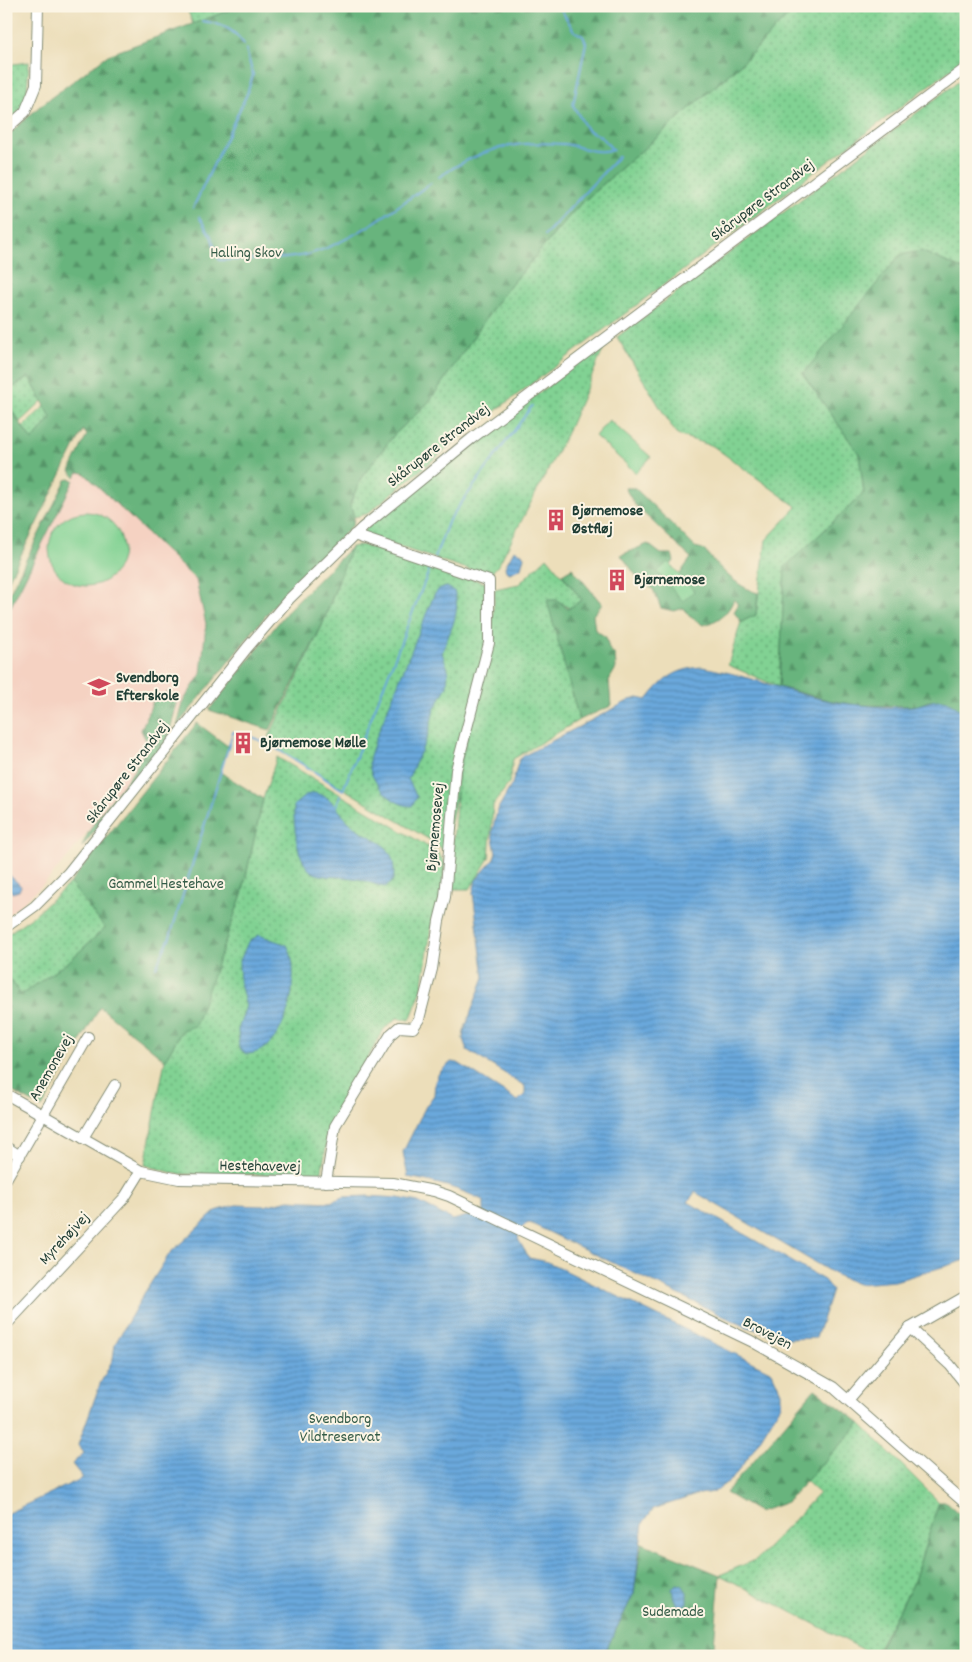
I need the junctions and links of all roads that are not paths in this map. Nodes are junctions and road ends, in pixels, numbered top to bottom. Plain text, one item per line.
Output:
1 (38, 6) edge
2 (966, 68) edge
3 (6, 129) edge
4 (354, 536) junction
5 (6, 927) edge
6 (88, 1036) dead end
7 (115, 1085) dead end
8 (6, 1094) edge
9 (42, 1115) junction
10 (83, 1138) junction
11 (6, 1147) edge
12 (20, 1156) junction
13 (142, 1170) junction
14 (6, 1179) edge
15 (326, 1182) junction
16 (526, 1232) joint
17 (966, 1296) edge
18 (6, 1325) edge
19 (910, 1328) junction
20 (966, 1385) edge
21 (848, 1399) junction
22 (966, 1504) edge

1 - 3 street
2 - 4 street, Skårupøre Strandvej
4 - 5 street, Skårupøre Strandvej
4 - 15 street, Bjørnemosevej
6 - 9 street, Anemonevej
7 - 10 street
8 - 9 street, Hestehavevej
9 - 10 street, Hestehavevej
9 - 12 street, Anemonevej
10 - 13 street, Hestehavevej
11 - 12 street
12 - 14 street, Anemonevej
13 - 15 street, Hestehavevej
13 - 18 street, Myrehøjvej
15 - 16 street, Hestehavevej
16 - 21 street, Brovejen
17 - 19 street
19 - 20 street
19 - 21 street
21 - 22 street, Brovejen

